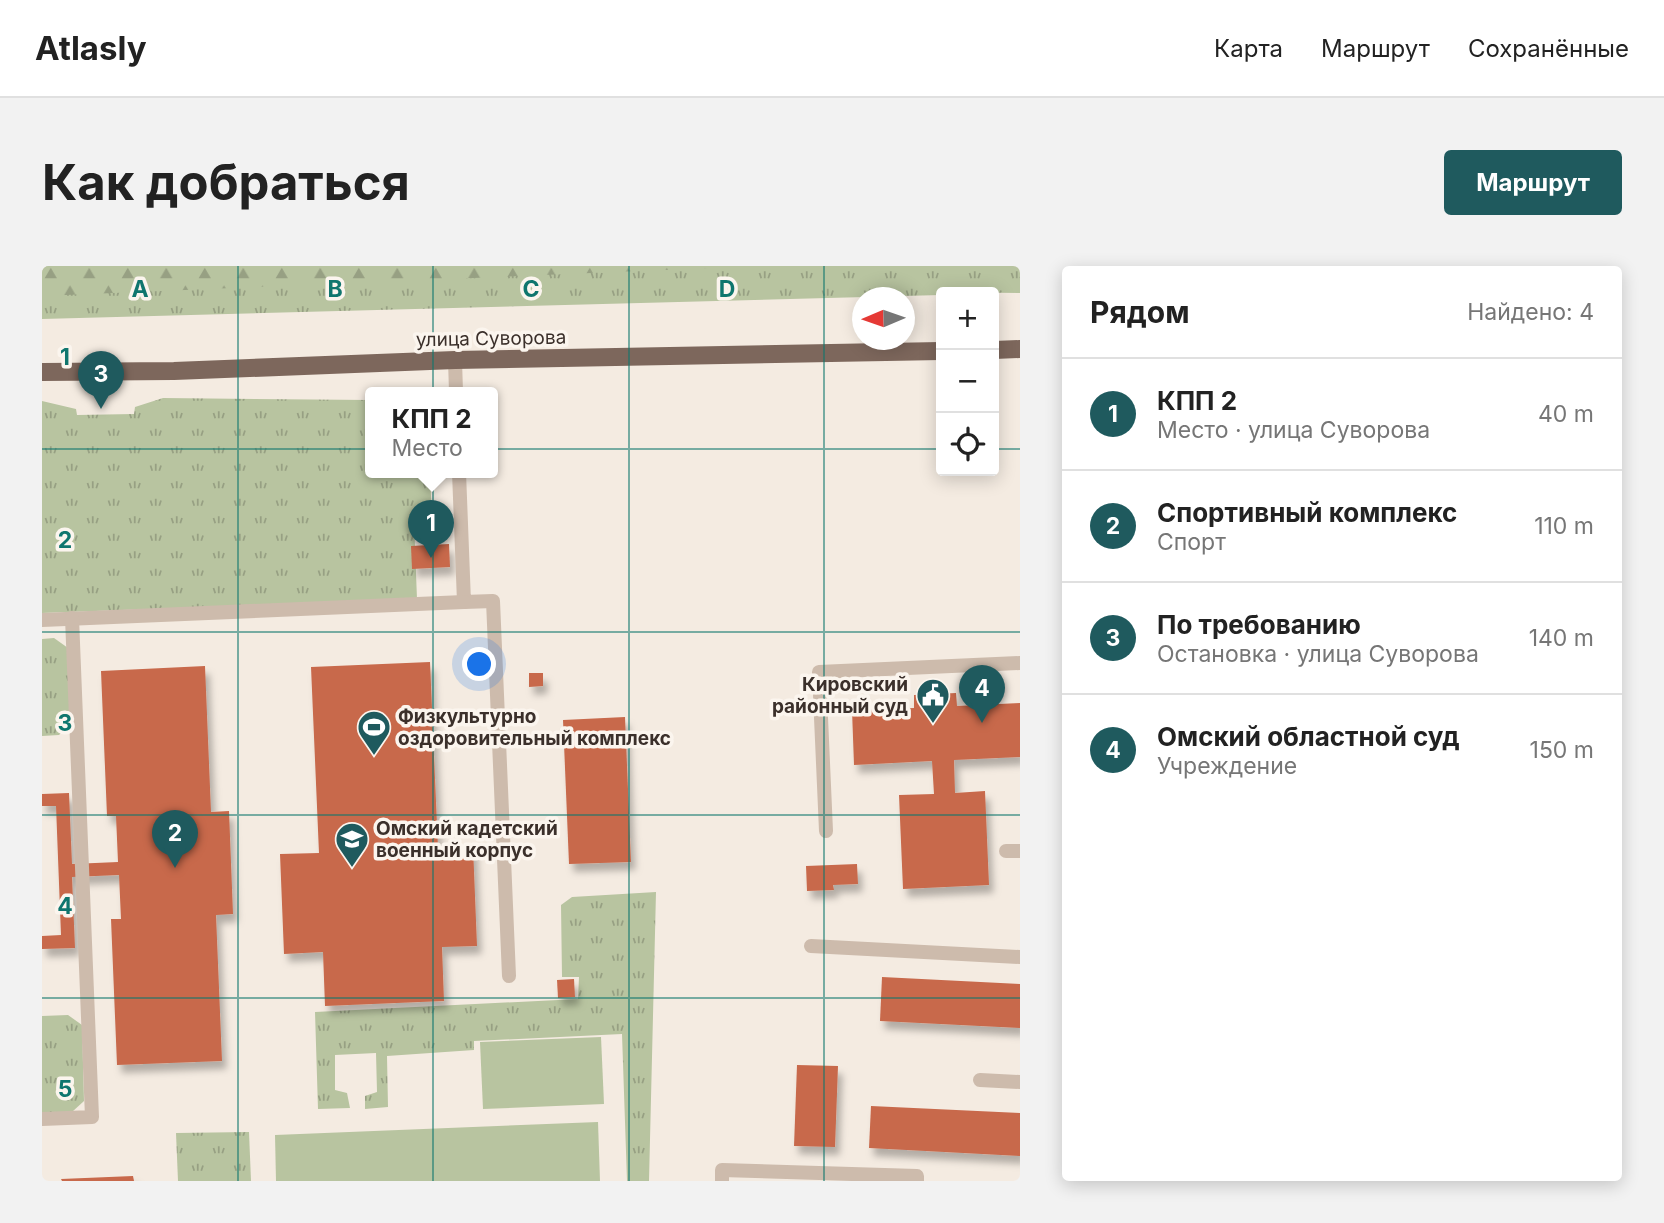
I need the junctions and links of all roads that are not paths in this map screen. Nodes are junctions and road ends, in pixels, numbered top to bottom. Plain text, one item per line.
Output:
1 (1020, 349) edge
2 (999, 350) edge
3 (936, 351) edge
4 (454, 359) junction
5 (42, 372) edge
6 (456, 387) edge
7 (460, 478) edge
8 (464, 602) junction
9 (72, 618) junction
10 (42, 620) edge
11 (1020, 663) edge
12 (825, 831) dead end
13 (811, 946) dead end
14 (1020, 957) edge
15 (509, 976) dead end
16 (980, 1080) dead end
17 (1020, 1082) edge
18 (42, 1119) edge
19 (722, 1181) edge
20 (917, 1181) edge

1 - 2 main road
3 - 4 main road, улица Суворова
4 - 5 main road, улица Суворова
4 - 6 lane
7 - 8 lane
8 - 9 lane
8 - 15 lane
9 - 10 lane
9 - 18 lane
11 - 12 lane
13 - 14 lane
16 - 17 lane
19 - 20 lane

